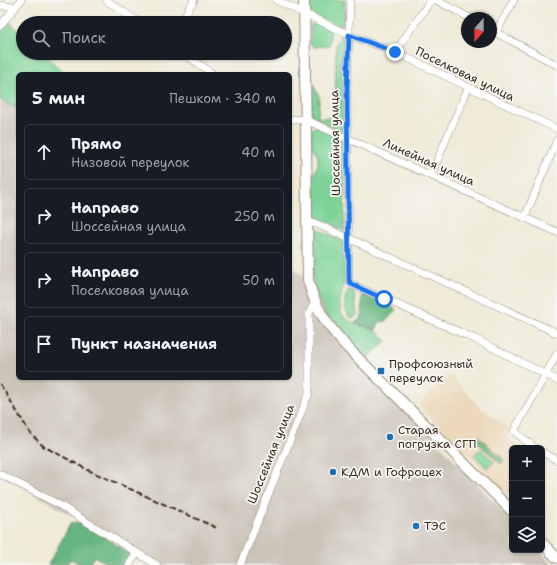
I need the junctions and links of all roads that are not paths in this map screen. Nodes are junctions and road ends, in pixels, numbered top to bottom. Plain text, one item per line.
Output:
1 (21, 0) edge
2 (106, 0) edge
3 (194, 0) edge
4 (276, 0) edge
5 (304, 0) edge
6 (350, 0) edge
7 (431, 0) edge
8 (436, 0) edge
9 (514, 0) edge
10 (0, 5) edge
11 (15, 7) junction
12 (461, 13) edge
13 (304, 15) junction
14 (130, 16) edge
15 (184, 16) edge
16 (0, 26) edge
17 (497, 26) edge
18 (497, 33) edge
19 (349, 35) junction
20 (395, 52) junction
21 (193, 60) edge
22 (557, 65) edge
23 (210, 72) edge
24 (468, 88) junction
25 (292, 119) edge
26 (306, 120) junction
27 (557, 129) edge
28 (347, 139) junction
29 (557, 140) edge
30 (431, 175) junction
31 (525, 217) junction
32 (307, 222) junction
33 (557, 232) edge
34 (350, 241) junction
35 (314, 303) junction
36 (557, 333) edge
37 (557, 354) edge
38 (546, 375) junction
39 (557, 380) edge
40 (531, 445) edge
41 (545, 454) edge
42 (557, 460) edge
43 (0, 474) edge
44 (509, 508) edge
45 (545, 545) edge
46 (137, 553) junction
47 (557, 558) edge
48 (129, 565) edge
49 (156, 565) edge
50 (240, 565) edge

1 - 11 street
2 - 14 street
3 - 15 street
4 - 13 street, Поселковая улица
5 - 13 main road, Шоссейная улица
6 - 19 street, Шоссейная улица
7 - 20 street
8 - 12 street
9 - 17 street
10 - 11 street
11 - 16 street
13 - 19 street, Поселковая улица
13 - 26 main road, Шоссейная улица
18 - 22 street
19 - 20 street, Поселковая улица
19 - 28 street, Шоссейная улица
20 - 24 street, Поселковая улица
21 - 23 street
24 - 27 street, Поселковая улица
24 - 30 street
25 - 26 street, Линейная улица
26 - 28 street, Линейная улица
26 - 32 main road, Шоссейная улица
28 - 30 street, Линейная улица
28 - 34 street, Шоссейная улица
29 - 31 street
30 - 31 street, Линейная улица
31 - 33 street, Линейная улица
32 - 34 street
32 - 35 main road, Шоссейная улица
34 - 36 street
34 - 38 street, Шоссейная улица
35 - 44 main road, Шоссейная улица
35 - 50 street, Шоссейная улица
37 - 38 street
38 - 39 street
38 - 40 street
41 - 42 street
43 - 46 street
45 - 47 main road
46 - 48 street
46 - 49 street

